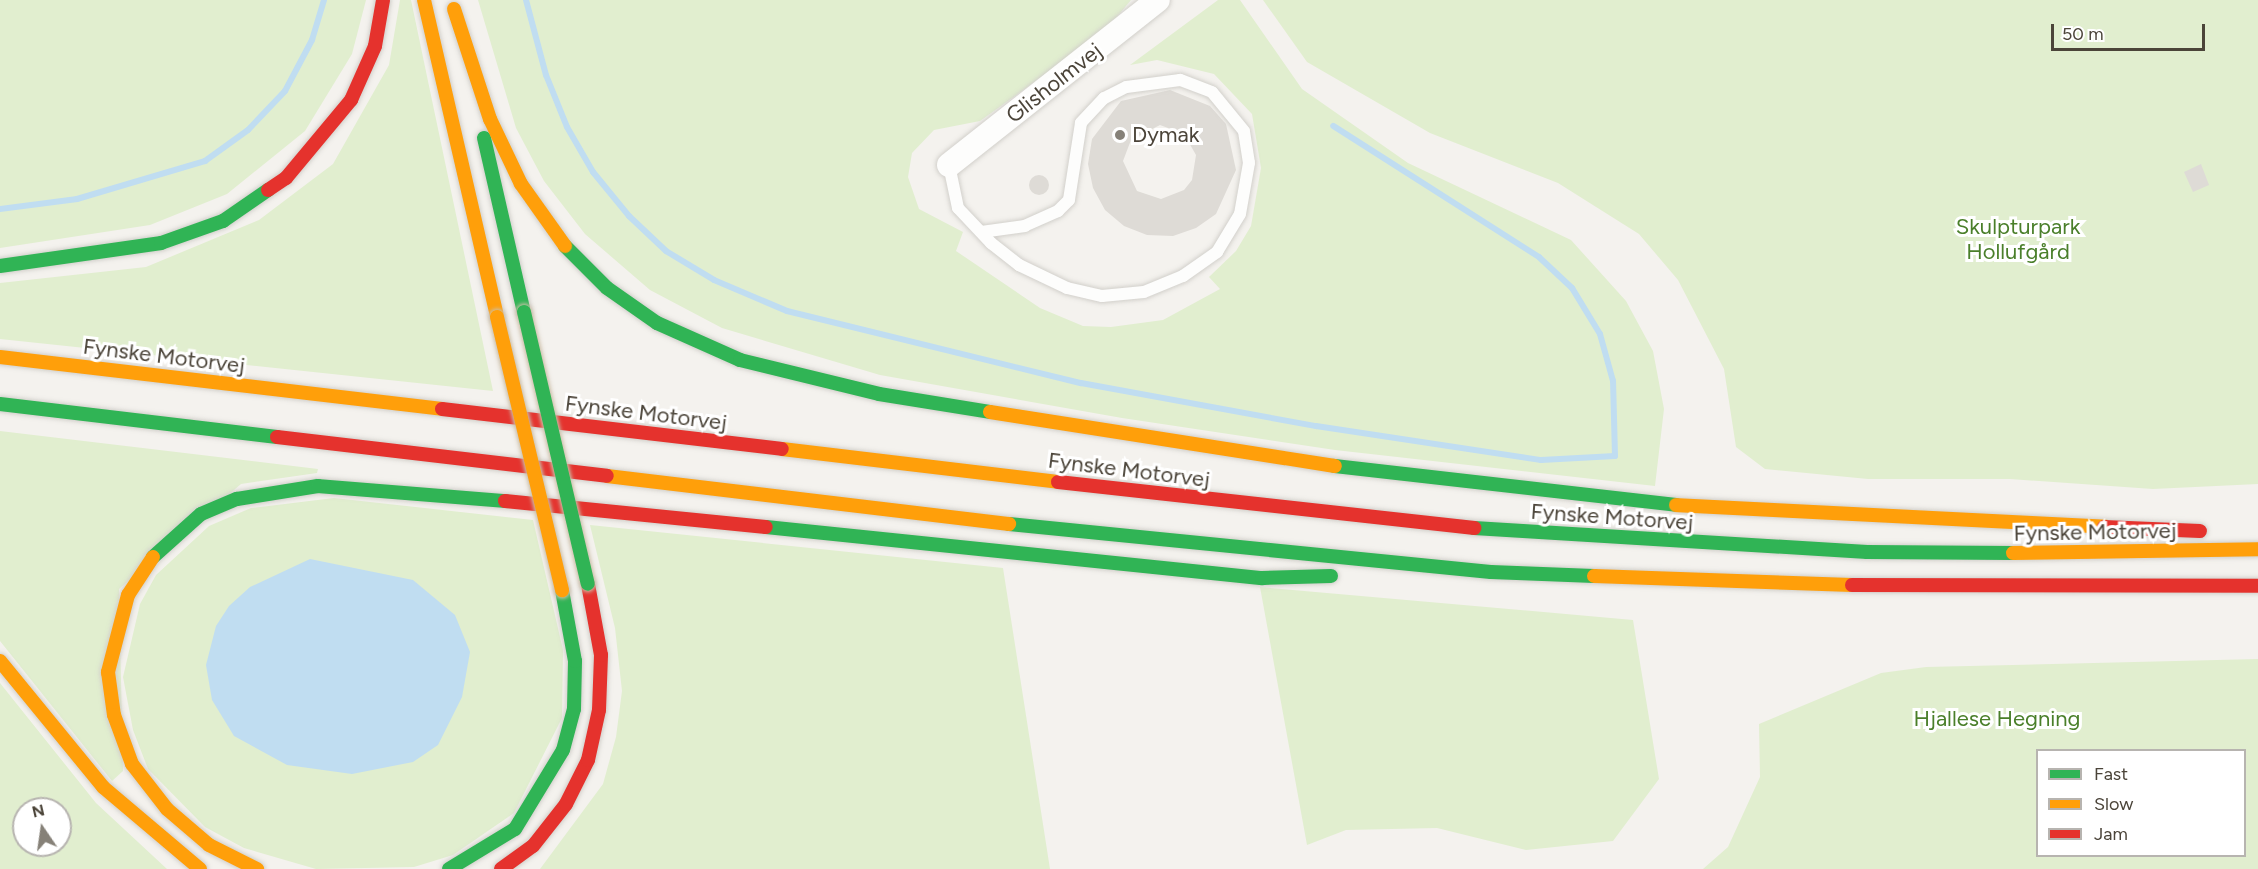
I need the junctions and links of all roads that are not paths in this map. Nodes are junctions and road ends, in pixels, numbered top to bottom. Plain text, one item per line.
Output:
1 (384, 0) edge
2 (424, 0) edge
3 (1158, 0) edge
4 (949, 165) joint
5 (981, 232) junction
6 (0, 266) edge
7 (0, 357) edge
8 (0, 404) edge
9 (2214, 532) dead end
10 (2237, 533) dead end
11 (2258, 534) edge
12 (2258, 549) edge
13 (1491, 572) junction
14 (2258, 586) edge
15 (0, 661) edge
16 (200, 869) edge
17 (257, 869) edge
18 (449, 869) edge
19 (501, 869) edge

1 - 6 highway
2 - 18 highway, bridge
3 - 4 street, Glisholmvej
4 - 5 lane
5 - 5 lane
7 - 12 highway, Fynske Motorvej
8 - 13 highway
9 - 19 highway, bridge
10 - 11 highway
13 - 14 highway
13 - 17 highway
15 - 16 highway

